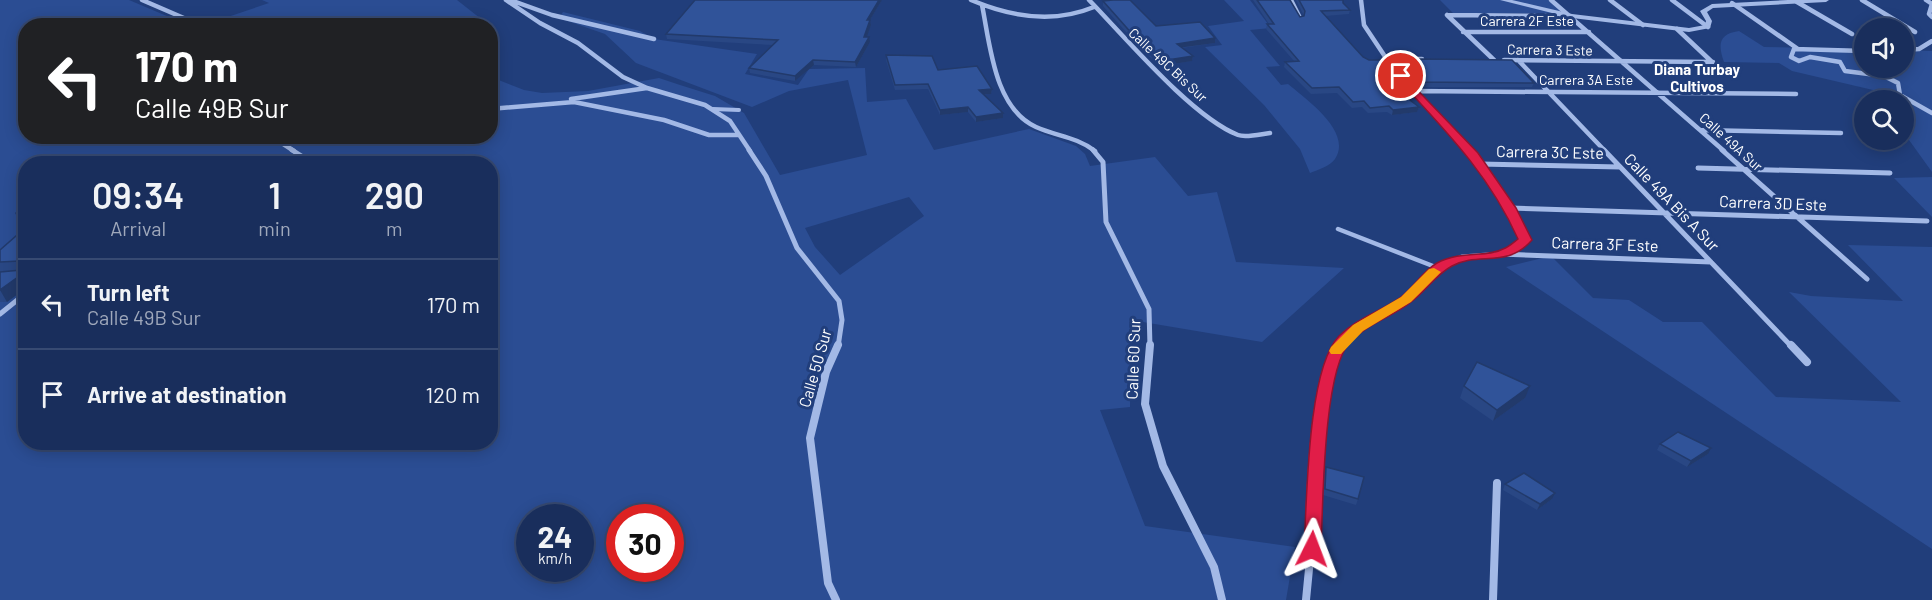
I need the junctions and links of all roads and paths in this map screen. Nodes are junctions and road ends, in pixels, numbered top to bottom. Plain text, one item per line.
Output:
1 (142, 0) edge
2 (508, 0) edge
3 (971, 0) edge
4 (1089, 0) edge
5 (1291, 0) edge
6 (1361, 0) edge
7 (1503, 0) edge
8 (1551, 0) edge
9 (1610, 0) edge
10 (1672, 0) edge
11 (1826, 0) edge
12 (1862, 0) edge
13 (1926, 0) edge
14 (1797, 2) junction
15 (1732, 3) junction
16 (982, 5) junction
17 (1094, 7) junction
18 (1572, 16) junction
19 (1932, 17) edge
20 (184, 18) edge
21 (1300, 18) edge
22 (1643, 25) junction
23 (1708, 27) junction
24 (1677, 29) junction
25 (1463, 32) junction
26 (1590, 32) junction
27 (1915, 32) dead end
28 (1852, 34) dead end
29 (654, 39) dead end
30 (1932, 40) edge
31 (1796, 49) junction
32 (1914, 49) edge
33 (1854, 51) edge
34 (1387, 59) junction
35 (1434, 60) edge
36 (1482, 60) edge
37 (1494, 60) junction
38 (1518, 60) junction
39 (1623, 62) junction
40 (1394, 68) edge
41 (1407, 84) edge
42 (647, 88) junction
43 (1413, 91) junction
44 (1549, 92) junction
45 (1658, 93) junction
46 (1796, 94) dead end
47 (551, 102) junction
48 (498, 109) edge
49 (713, 109) junction
50 (739, 110) dead end
51 (1932, 113) edge
52 (1700, 130) junction
53 (1270, 133) dead end
54 (1841, 133) dead end
55 (739, 135) junction
56 (283, 144) edge
57 (302, 156) edge
58 (1480, 164) junction
59 (1620, 166) junction
60 (1698, 168) dead end
61 (1744, 170) junction
62 (1890, 173) dead end
63 (1510, 208) junction
64 (1665, 213) junction
65 (1797, 217) junction
66 (1927, 221) dead end
67 (1338, 229) dead end
68 (1505, 254) junction
69 (1711, 262) junction
70 (1438, 268) junction
71 (1867, 279) dead end
72 (18, 299) edge
73 (0, 314) edge
74 (1807, 362) dead end
75 (1497, 483) dead end
76 (836, 600) edge
77 (1222, 600) edge
78 (1306, 600) edge
79 (1494, 600) edge

1 - 20 street
2 - 29 street
2 - 42 street
3 - 16 street
4 - 17 street, Calle 49C Bis Sur
5 - 21 street
6 - 34 street
7 - 18 street
8 - 18 street, Calle 49A Sur
9 - 22 street
10 - 23 street
11 - 14 street
12 - 27 street
13 - 19 street
14 - 15 street
14 - 28 street
15 - 23 street
15 - 31 street
16 - 17 street
16 - 77 street, Calle 60 Sur
17 - 53 street, Calle 49C Bis Sur
18 - 22 street
18 - 25 street
18 - 26 street, Calle 49A Sur
22 - 24 street
23 - 24 street
24 - 39 street, Carrera 3 Este
25 - 26 street, Carrera 2F Este
25 - 37 street
26 - 39 street, Calle 49A Sur
30 - 32 street
31 - 33 street
31 - 51 street
34 - 35 street
34 - 40 street
36 - 37 street, Carrera 3 Este
37 - 38 street, Carrera 3 Este
38 - 39 street, Carrera 3 Este
38 - 44 street, Calle 49A Bis A Sur
39 - 45 street, Calle 49A Sur
41 - 43 street
42 - 47 street
42 - 49 street
43 - 44 street, Carrera 3A Este
43 - 58 street
44 - 45 street, Carrera 3A Este
44 - 59 street, Calle 49A Bis A Sur
45 - 46 street, Carrera 3A Este
45 - 52 street, Calle 49A Sur
47 - 48 street
47 - 55 street
49 - 50 street
49 - 55 street, Calle 50 Sur
52 - 54 street
52 - 61 street, Calle 49A Sur
55 - 76 street, Calle 50 Sur
56 - 57 street
58 - 59 street, Carrera 3C Este
58 - 63 street
59 - 64 street, Calle 49A Bis A Sur
60 - 61 street
61 - 62 street
61 - 65 street, Calle 49A Sur
63 - 64 street, Carrera 3D Este
63 - 68 street
64 - 65 street, Carrera 3D Este
64 - 69 street, Calle 49A Bis A Sur
65 - 66 street, Carrera 3D Este
65 - 71 street, Calle 49A Sur
67 - 70 lane
68 - 69 street, Carrera 3F Este
68 - 70 street, Carrera 3F Este
69 - 74 street, Calle 49A Bis A Sur
70 - 78 street, Carrera 3F Este
72 - 73 street
75 - 79 street

